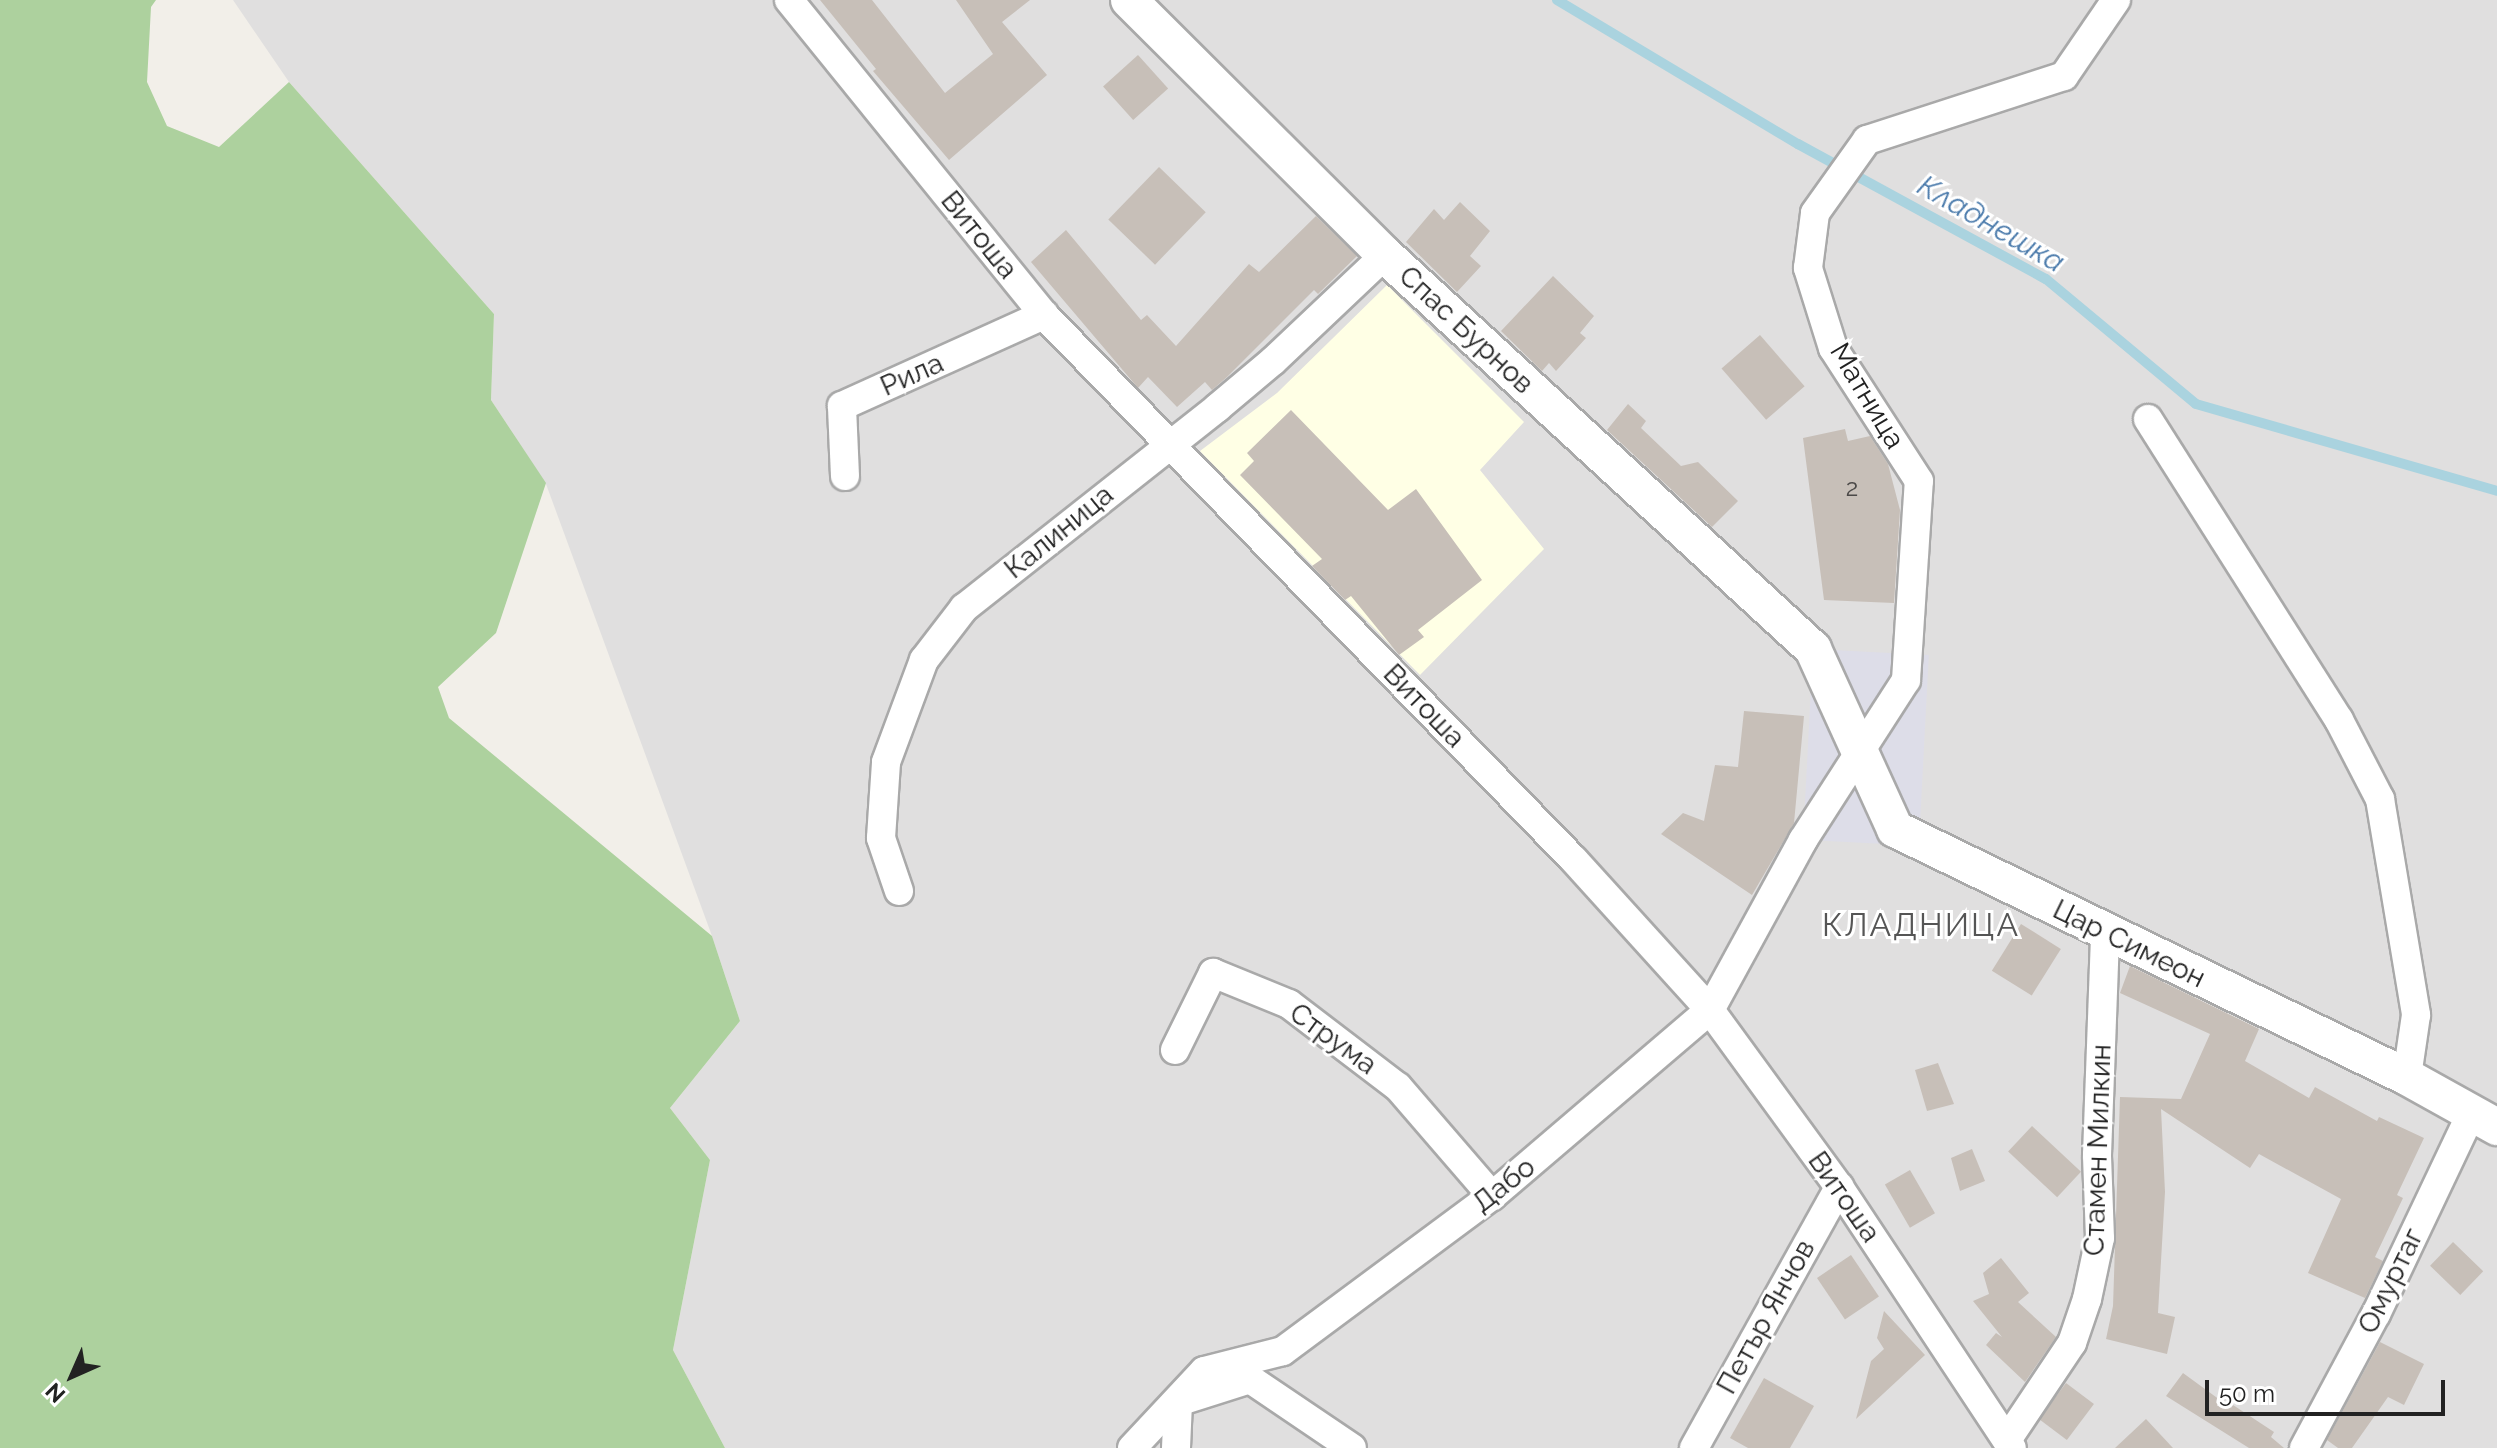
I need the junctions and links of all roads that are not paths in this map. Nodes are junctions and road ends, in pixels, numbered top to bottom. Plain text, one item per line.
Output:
1 (789, 0) edge
2 (1129, 0) edge
3 (2116, 0) edge
4 (1385, 255) junction
5 (1044, 315) junction
6 (2148, 419) dead end
7 (1168, 443) junction
8 (845, 476) dead end
9 (1813, 649) joint
10 (1860, 752) junction
11 (1803, 840) joint
12 (899, 891) dead end
13 (2105, 933) junction
14 (1710, 1010) junction
15 (1175, 1050) dead end
16 (2407, 1077) junction
17 (2485, 1119) edge
18 (1839, 1187) junction
19 (1492, 1196) junction
20 (1178, 1402) junction
21 (2010, 1444) edge
22 (1132, 1448) edge
23 (1176, 1448) edge
24 (1352, 1448) edge
25 (1694, 1448) edge
26 (2304, 1448) edge

1 - 5 street, Витоша
2 - 4 street, Спас Бурнов
3 - 10 street, Матница
4 - 7 street, Калиница
4 - 9 street, Спас Бурнов
5 - 7 street, Витоша
5 - 8 street, Рила
6 - 16 street
7 - 12 street, Калиница
7 - 14 street, Витоша
9 - 10 street, Цар Симеон
10 - 11 street, Матница
10 - 13 street, Цар Симеон
11 - 14 street, Дабо
13 - 16 street, Цар Симеон
13 - 21 street, Стамен Милкин
14 - 18 street, Витоша
14 - 19 street, Дабо
15 - 19 street, Струма
16 - 17 street, Цар Симеон
17 - 26 street, Омуртаг
18 - 21 street, Витоша
18 - 25 street, Петър Янчов
19 - 20 street, Дабо
20 - 22 street, Дабо
20 - 23 street
20 - 24 street

